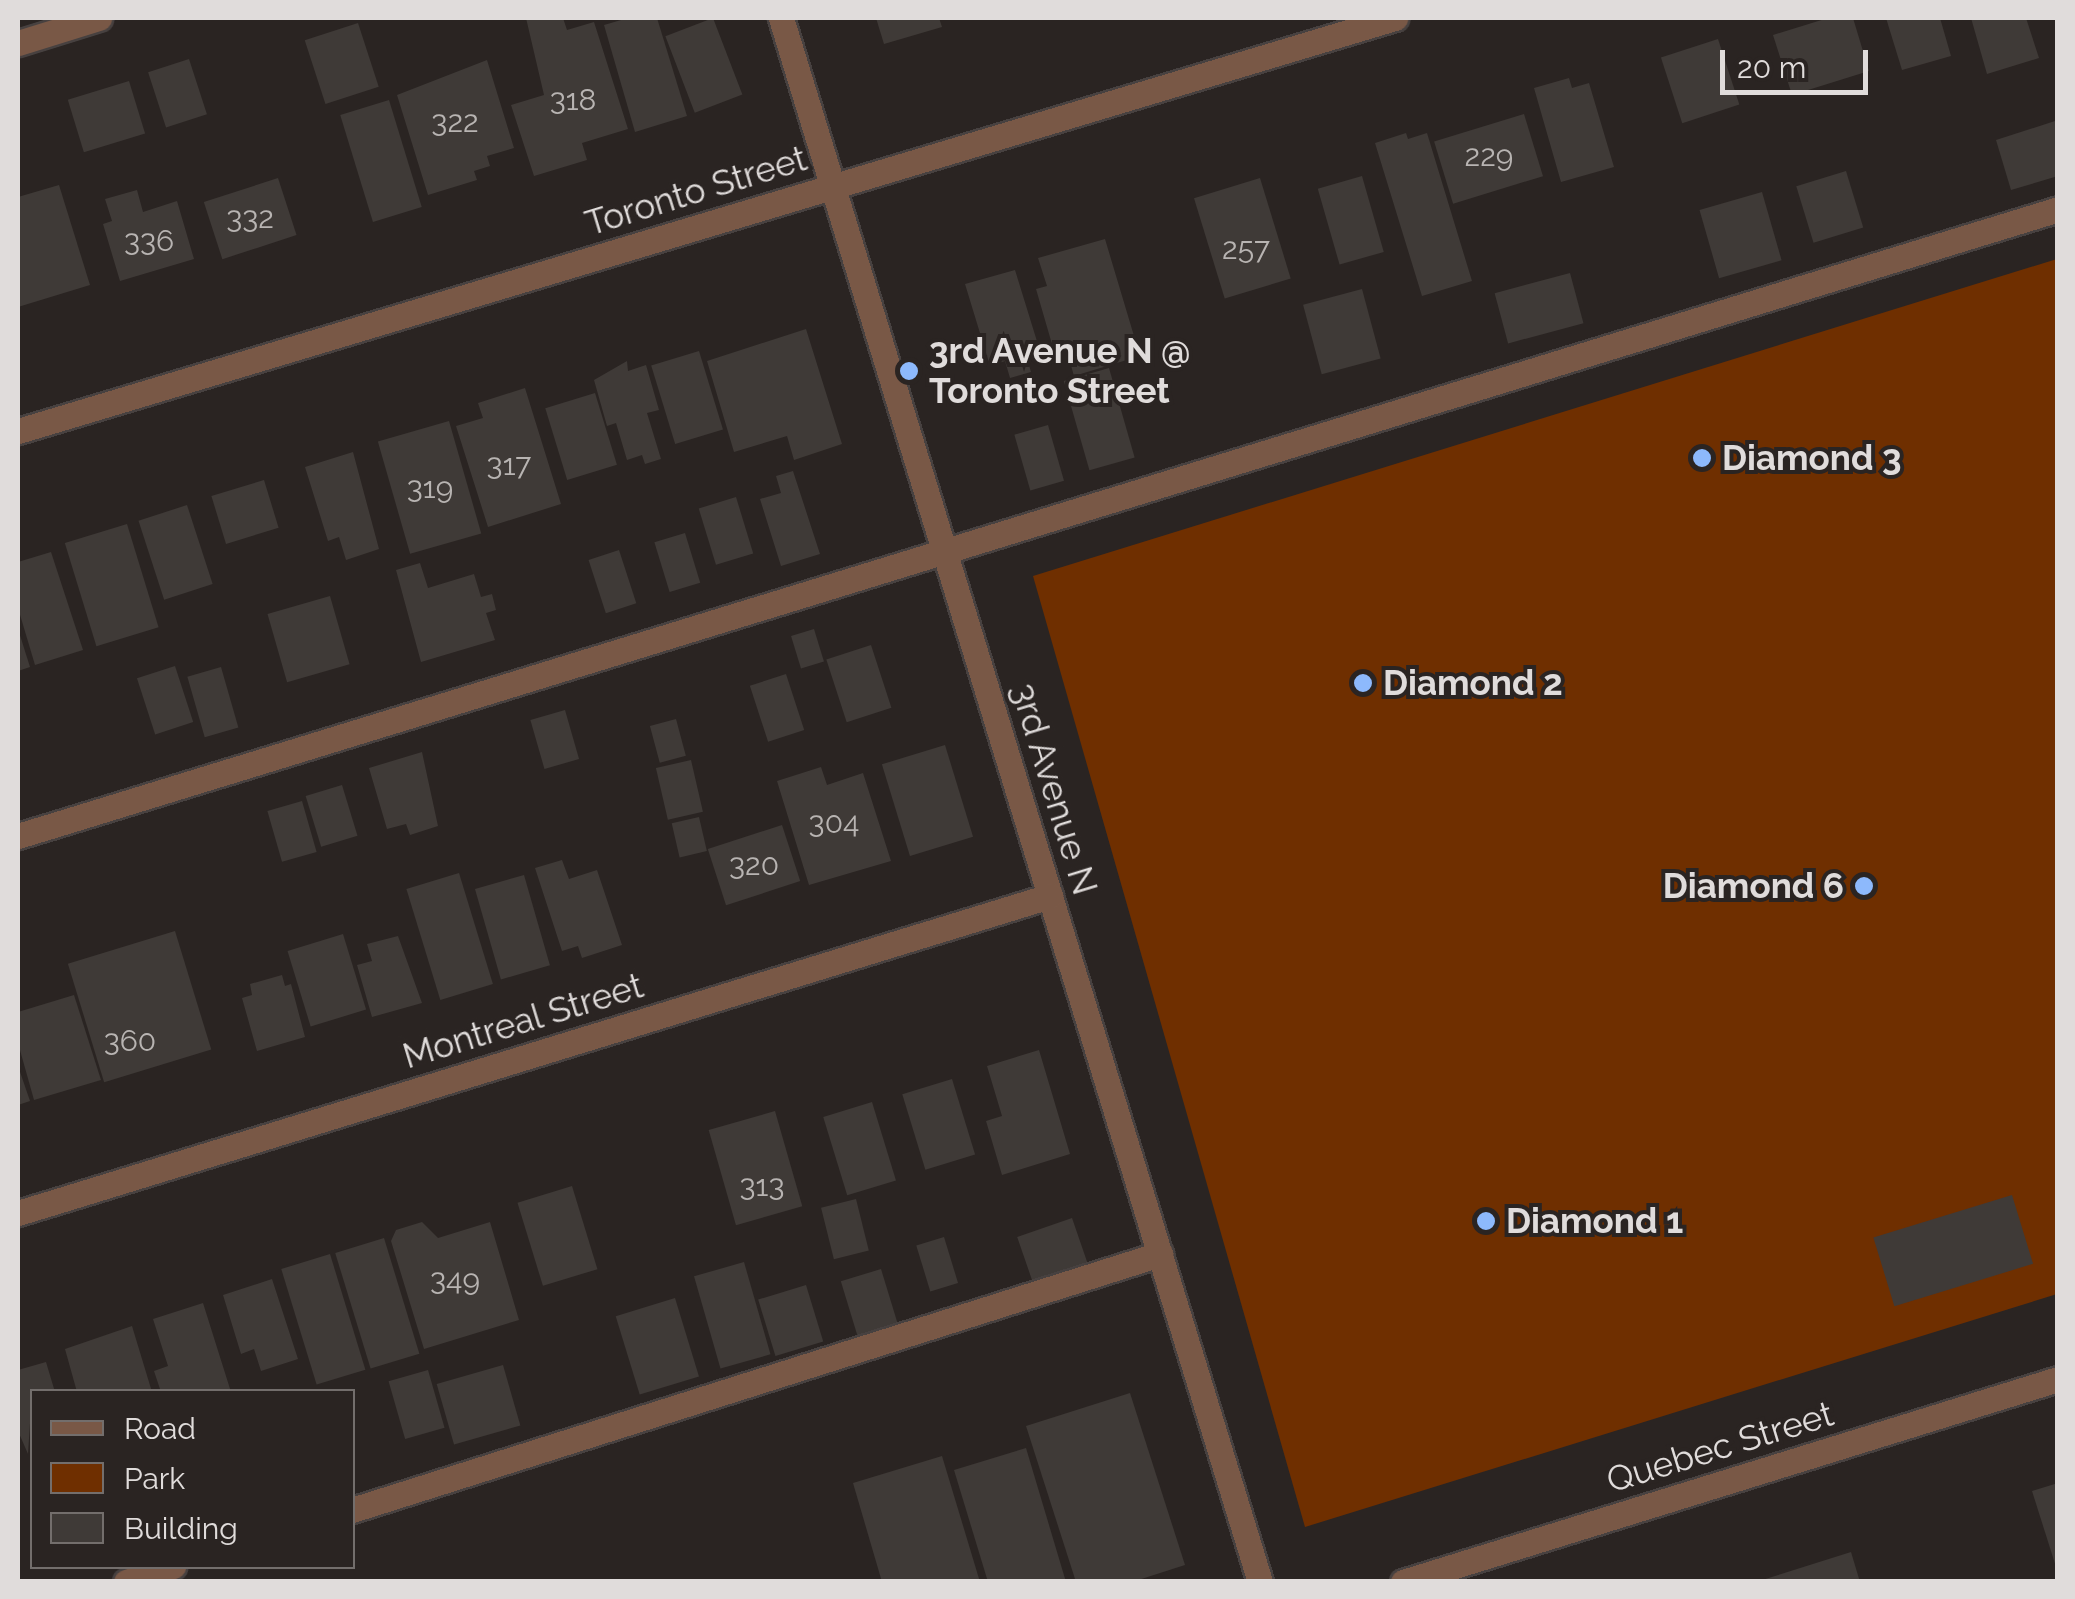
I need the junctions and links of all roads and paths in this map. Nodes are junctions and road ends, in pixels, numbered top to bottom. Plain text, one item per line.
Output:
1 (99, 18) edge
2 (780, 18) edge
3 (1395, 18) edge
4 (18, 44) edge
5 (833, 187) junction
6 (2058, 209) edge
7 (18, 431) edge
8 (944, 550) junction
9 (18, 836) edge
10 (1050, 896) junction
11 (18, 1214) edge
12 (1160, 1254) junction
13 (2058, 1379) edge
14 (355, 1509) edge
15 (164, 1569) edge
16 (126, 1582) edge
17 (1260, 1582) edge
18 (1403, 1582) edge

1 - 4 street
2 - 5 street, 3rd Avenue N
3 - 5 street, Toronto Street
5 - 7 street, Toronto Street
5 - 8 street, 3rd Avenue N
6 - 8 street
8 - 9 street
8 - 10 street, 3rd Avenue N
10 - 11 street, Montreal Street
10 - 12 street, 3rd Avenue N
12 - 14 street
12 - 17 street, 3rd Avenue N
13 - 18 street, Quebec Street
15 - 16 street

